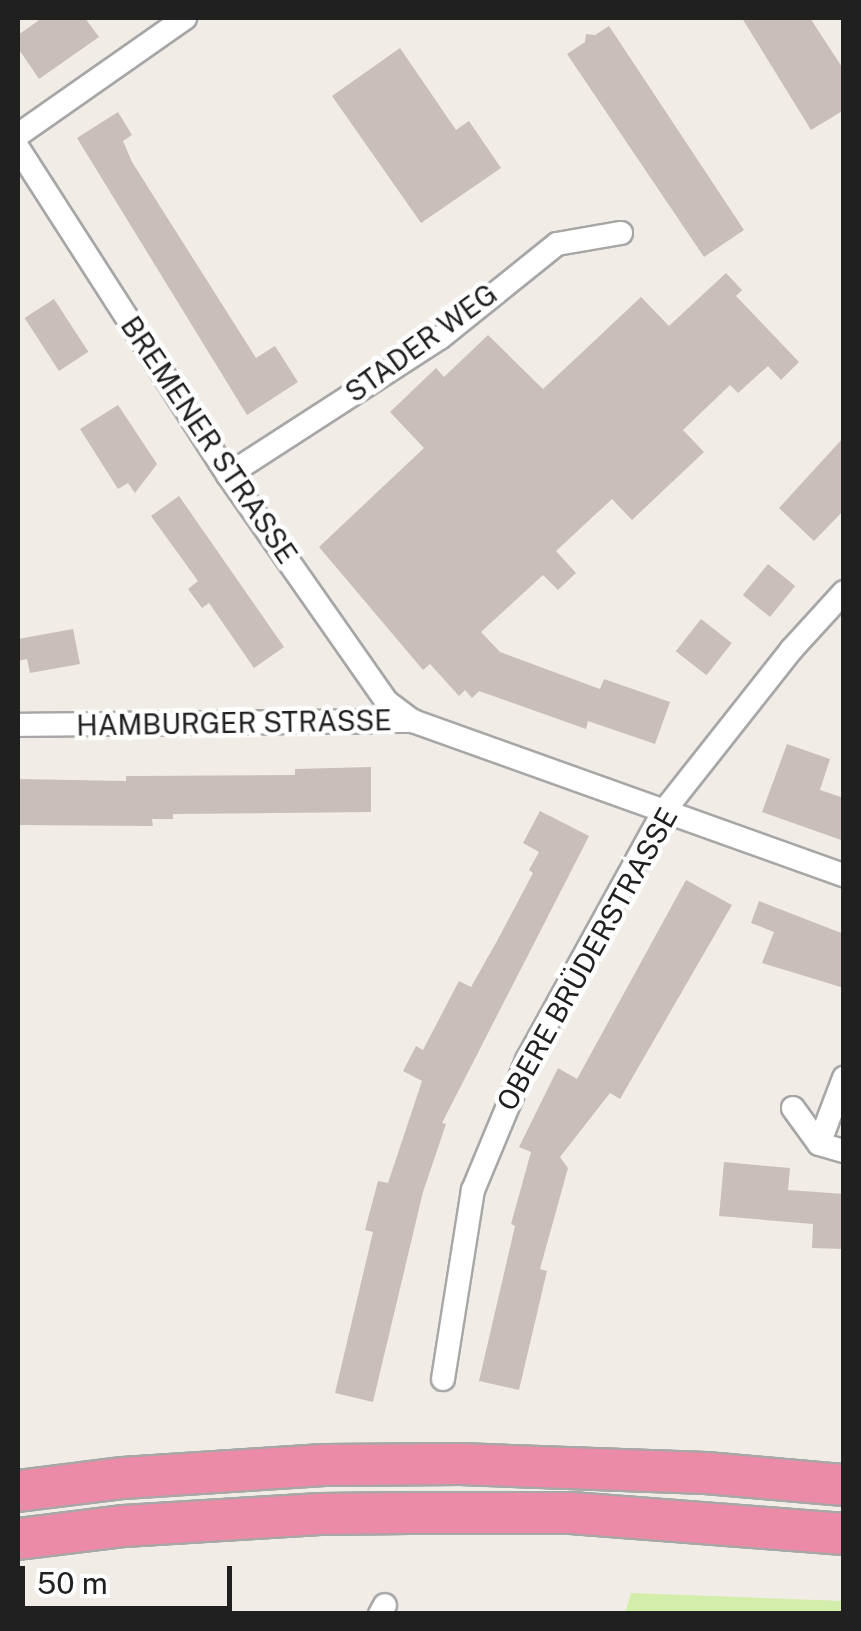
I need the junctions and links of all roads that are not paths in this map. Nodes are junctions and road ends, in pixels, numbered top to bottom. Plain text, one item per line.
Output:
1 (185, 18) edge
2 (18, 135) edge
3 (18, 148) edge
4 (622, 232) dead end
5 (228, 475) junction
6 (844, 592) edge
7 (414, 721) junction
8 (18, 725) edge
9 (664, 811) junction
10 (844, 875) edge
11 (844, 1078) edge
12 (793, 1108) dead end
13 (820, 1144) junction
14 (844, 1151) edge
15 (443, 1379) dead end
16 (844, 1485) edge
17 (18, 1491) edge
18 (844, 1534) edge
19 (18, 1539) edge

1 - 2 street
3 - 5 street, BREMENER STRASSE
4 - 5 street, STADER WEG
5 - 7 street, BREMENER STRASSE
6 - 9 street, OBERE BRÜDERSTRASSE
7 - 8 street, HAMBURGER STRASSE
7 - 9 street, HAMBURGER STRASSE
9 - 10 street, HAMBURGER STRASSE
9 - 15 street, OBERE BRÜDERSTRASSE
11 - 13 street
12 - 13 street
13 - 14 street
16 - 17 highway
18 - 19 highway

